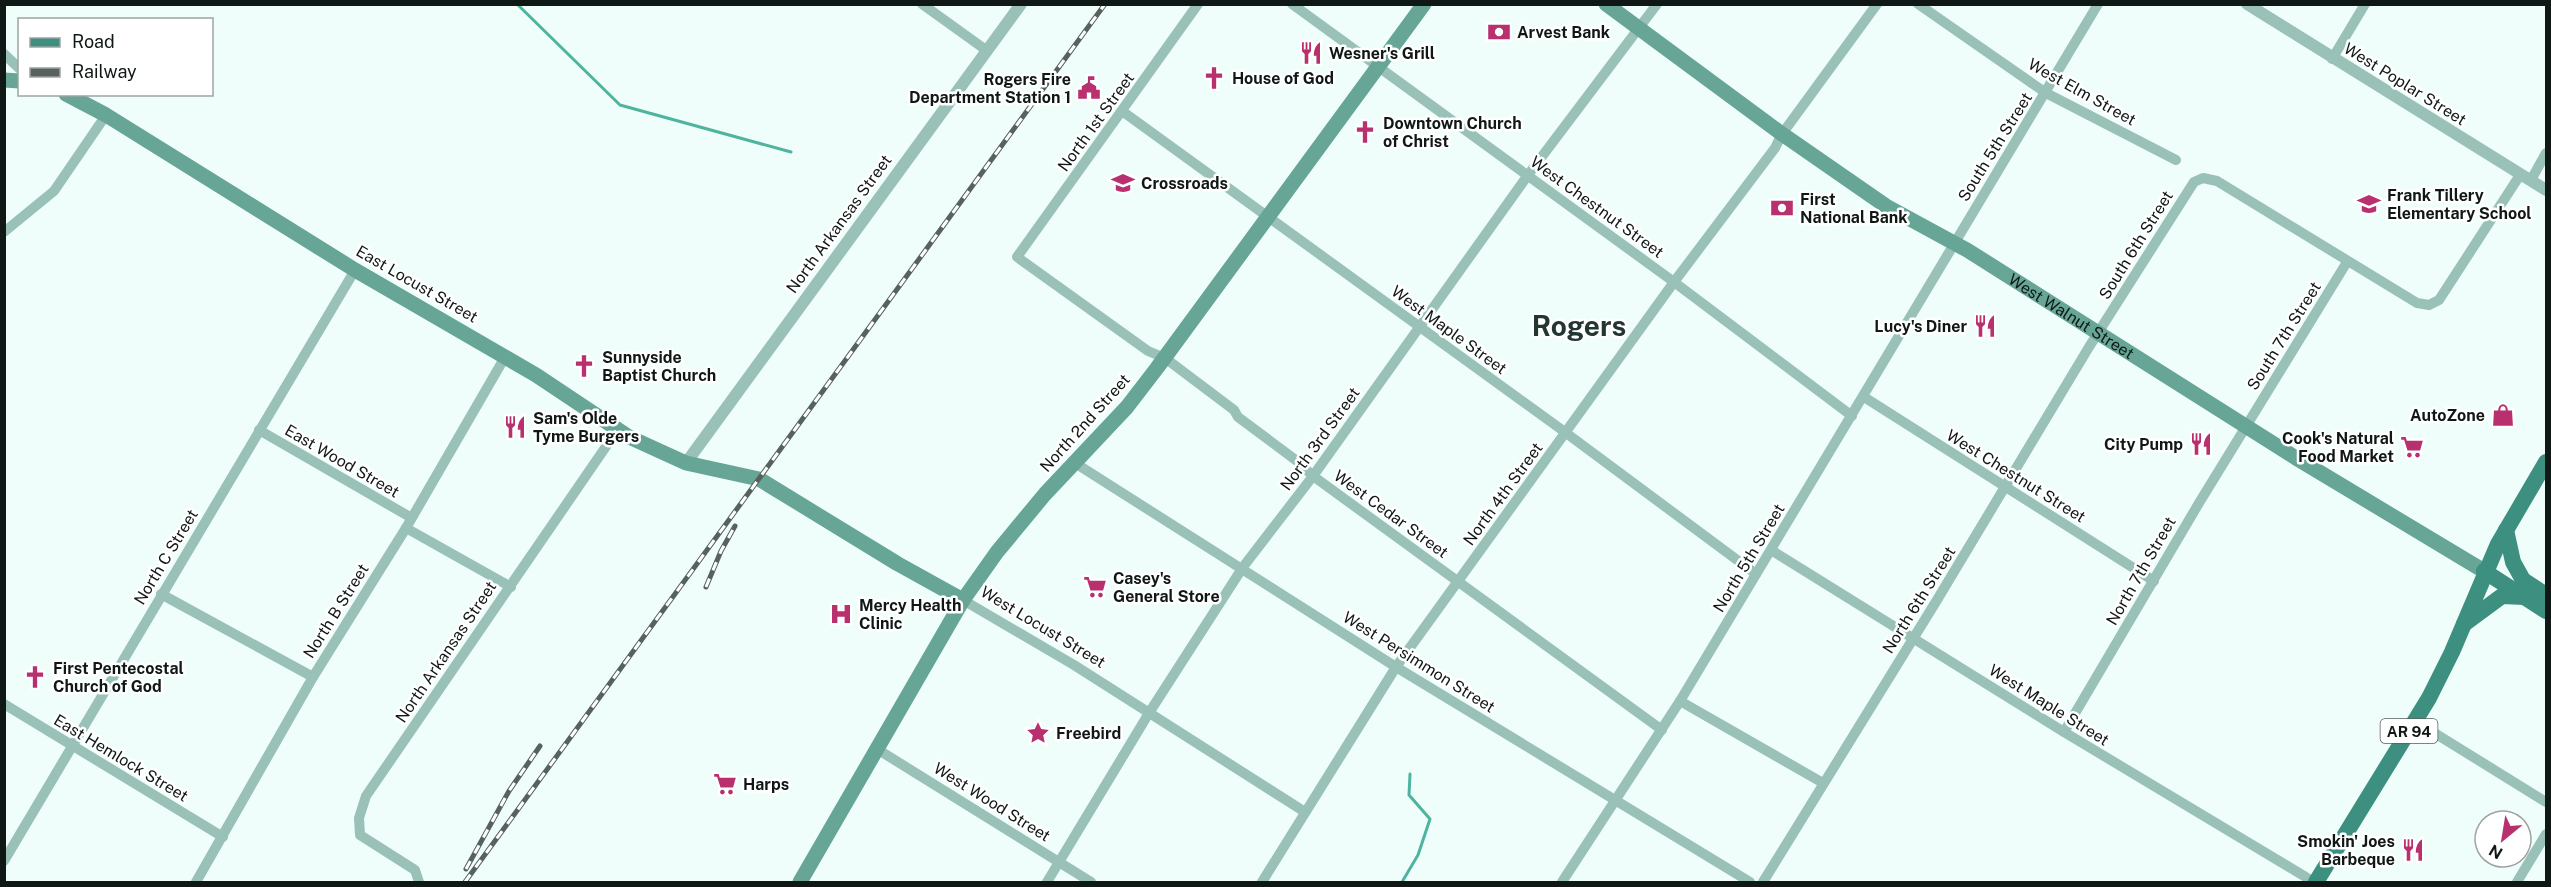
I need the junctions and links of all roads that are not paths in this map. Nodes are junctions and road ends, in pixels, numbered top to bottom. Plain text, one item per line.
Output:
1 (922, 4) edge
2 (1021, 4) edge
3 (1198, 4) edge
4 (1292, 4) edge
5 (1424, 4) edge
6 (1606, 4) edge
7 (1657, 4) edge
8 (1877, 4) edge
9 (1918, 4) edge
10 (2098, 4) edge
11 (2247, 4) edge
12 (2365, 4) edge
13 (1640, 28) junction
14 (986, 50) junction
15 (4, 54) edge
16 (2332, 59) junction
17 (18, 67) edge
18 (1378, 68) junction
19 (2046, 93) junction
20 (70, 96) edge
21 (1122, 111) junction
22 (106, 115) junction
23 (1782, 134) junction
24 (2547, 153) edge
25 (2176, 160) dead end
26 (1528, 175) junction
27 (2525, 177) junction
28 (2547, 190) edge
29 (1267, 218) junction
30 (4, 232) edge
31 (1953, 243) junction
32 (1017, 257) joint
33 (2347, 262) junction
34 (355, 270) junction
35 (1674, 282) junction
36 (1419, 326) junction
37 (2099, 333) junction
38 (505, 357) junction
39 (1165, 358) junction
40 (1864, 396) junction
41 (1852, 416) junction
42 (2246, 426) junction
43 (618, 429) junction
44 (259, 430) junction
45 (1566, 433) junction
46 (2547, 462) edge
47 (686, 463) junction
48 (1075, 463) junction
49 (1313, 476) junction
50 (759, 479) joint
51 (2005, 487) junction
52 (408, 523) junction
53 (2506, 530) junction
54 (1771, 550) junction
55 (1242, 567) junction
56 (2484, 571) junction
57 (1756, 574) junction
58 (2154, 580) junction
59 (1459, 581) junction
60 (511, 587) junction
61 (161, 594) junction
62 (2547, 595) edge
63 (2525, 597) junction
64 (963, 600) junction
65 (2547, 610) edge
66 (2461, 627) junction
67 (1913, 638) junction
68 (1396, 667) junction
69 (313, 677) junction
70 (1680, 701) junction
71 (4, 704) edge
72 (1149, 713) junction
73 (2415, 720) junction
74 (1662, 730) junction
75 (2064, 732) junction
76 (72, 747) junction
77 (877, 749) junction
78 (1823, 783) junction
79 (1614, 801) junction
80 (2547, 802) edge
81 (1305, 812) junction
82 (2547, 834) edge
83 (223, 837) junction
84 (4, 861) edge
85 (1059, 862) junction
86 (196, 882) edge
87 (419, 882) edge
88 (800, 882) edge
89 (1047, 882) edge
90 (1091, 882) edge
91 (1262, 882) edge
92 (1562, 882) edge
93 (1749, 882) edge
94 (1763, 882) edge
95 (2315, 882) edge
96 (2517, 882) edge

1 - 14 street
2 - 14 street, North Arkansas Street
3 - 21 street, North 1st Street
4 - 18 street, West Chestnut Street
5 - 18 main road, North 2nd Street
6 - 13 main road, West Walnut Street
7 - 13 street, North 3rd Street
8 - 23 street, North 4th Street
9 - 19 street, West Elm Street
10 - 19 street, South 5th Street
11 - 16 street, West Poplar Street
12 - 16 street
13 - 23 main road, West Walnut Street
13 - 26 street, North 3rd Street
14 - 47 street, North Arkansas Street
15 - 17 street
16 - 27 street, West Poplar Street
18 - 26 street, West Chestnut Street
18 - 29 main road, North 2nd Street
19 - 25 street, West Elm Street
19 - 31 street, South 5th Street
20 - 22 main road, East Locust Street
21 - 29 street, West Maple Street
21 - 32 street, North 1st Street
22 - 30 street
22 - 34 main road, East Locust Street
23 - 31 main road, West Walnut Street
23 - 35 street, North 4th Street
24 - 27 street
26 - 35 street, West Chestnut Street
26 - 36 street, North 3rd Street
27 - 28 street, West Poplar Street
27 - 33 street
29 - 36 street, West Maple Street
29 - 39 main road, North 2nd Street
31 - 37 main road, West Walnut Street
31 - 40 street, North 5th Street
32 - 39 street, West Cedar Street
33 - 37 street, South 6th Street
33 - 42 street, South 7th Street
34 - 38 main road, East Locust Street
34 - 44 street, North C Street
35 - 41 street, West Chestnut Street
35 - 45 street, North 4th Street
36 - 45 street, West Maple Street
36 - 49 street, North 3rd Street
37 - 42 main road, West Walnut Street
37 - 51 street, North 6th Street
38 - 43 main road, East Locust Street
38 - 52 street, North B Street
39 - 48 main road, North 2nd Street
39 - 49 street, West Cedar Street
40 - 41 street, North 5th Street
40 - 51 street, West Chestnut Street
41 - 54 street, North 5th Street
42 - 56 main road, West Walnut Street
42 - 58 street, North 7th Street
43 - 47 main road, East Locust Street
43 - 60 street, North Arkansas Street
44 - 52 street, East Wood Street
44 - 61 street, North C Street
45 - 57 street, West Maple Street
45 - 59 street, North 4th Street
46 - 53 main road
47 - 50 main road, East Locust Street
48 - 55 street, West Persimmon Street
48 - 64 main road, North 2nd Street
49 - 55 street, North 3rd Street
49 - 59 street, West Cedar Street
50 - 64 main road, West Locust Street
51 - 58 street, West Chestnut Street
51 - 67 street, North 6th Street
52 - 60 street, East Wood Street
52 - 69 street, North B Street
53 - 56 main road
53 - 62 main road
54 - 57 street, North 5th Street
54 - 67 street, West Maple Street
55 - 68 street, West Persimmon Street
55 - 72 street, North 3rd Street
56 - 63 main road, West Walnut Street
56 - 66 main road, AR 94
57 - 70 street, North 5th Street
58 - 75 street, North 7th Street
59 - 68 street, North 4th Street
59 - 74 street, West Cedar Street
60 - 87 street, North Arkansas Street
61 - 69 street
61 - 76 street, North C Street
63 - 65 main road, West Walnut Street
63 - 66 main road
64 - 72 street, West Locust Street
64 - 77 main road, North 2nd Street
66 - 73 main road, AR 94
67 - 75 street, West Maple Street
67 - 78 street, North 6th Street
68 - 79 street, West Persimmon Street
68 - 81 street, North 4th Street
69 - 83 street, North B Street
70 - 74 street, North 5th Street
70 - 78 street
71 - 76 street, East Hemlock Street
72 - 81 street, West Locust Street
72 - 85 street, North 3rd Street
73 - 80 street
73 - 95 main road, AR 94
74 - 79 street, North 5th Street
75 - 95 street, West Maple Street
76 - 83 street, East Hemlock Street
76 - 84 street, North C Street
77 - 85 street, West Wood Street
77 - 88 main road, North 2nd Street
78 - 94 street, North 6th Street
79 - 92 street, North 5th Street
79 - 93 street, West Persimmon Street
81 - 91 street, North 4th Street
82 - 96 street
83 - 86 street, North B Street
85 - 89 street, North 3rd Street
85 - 90 street, West Wood Street

